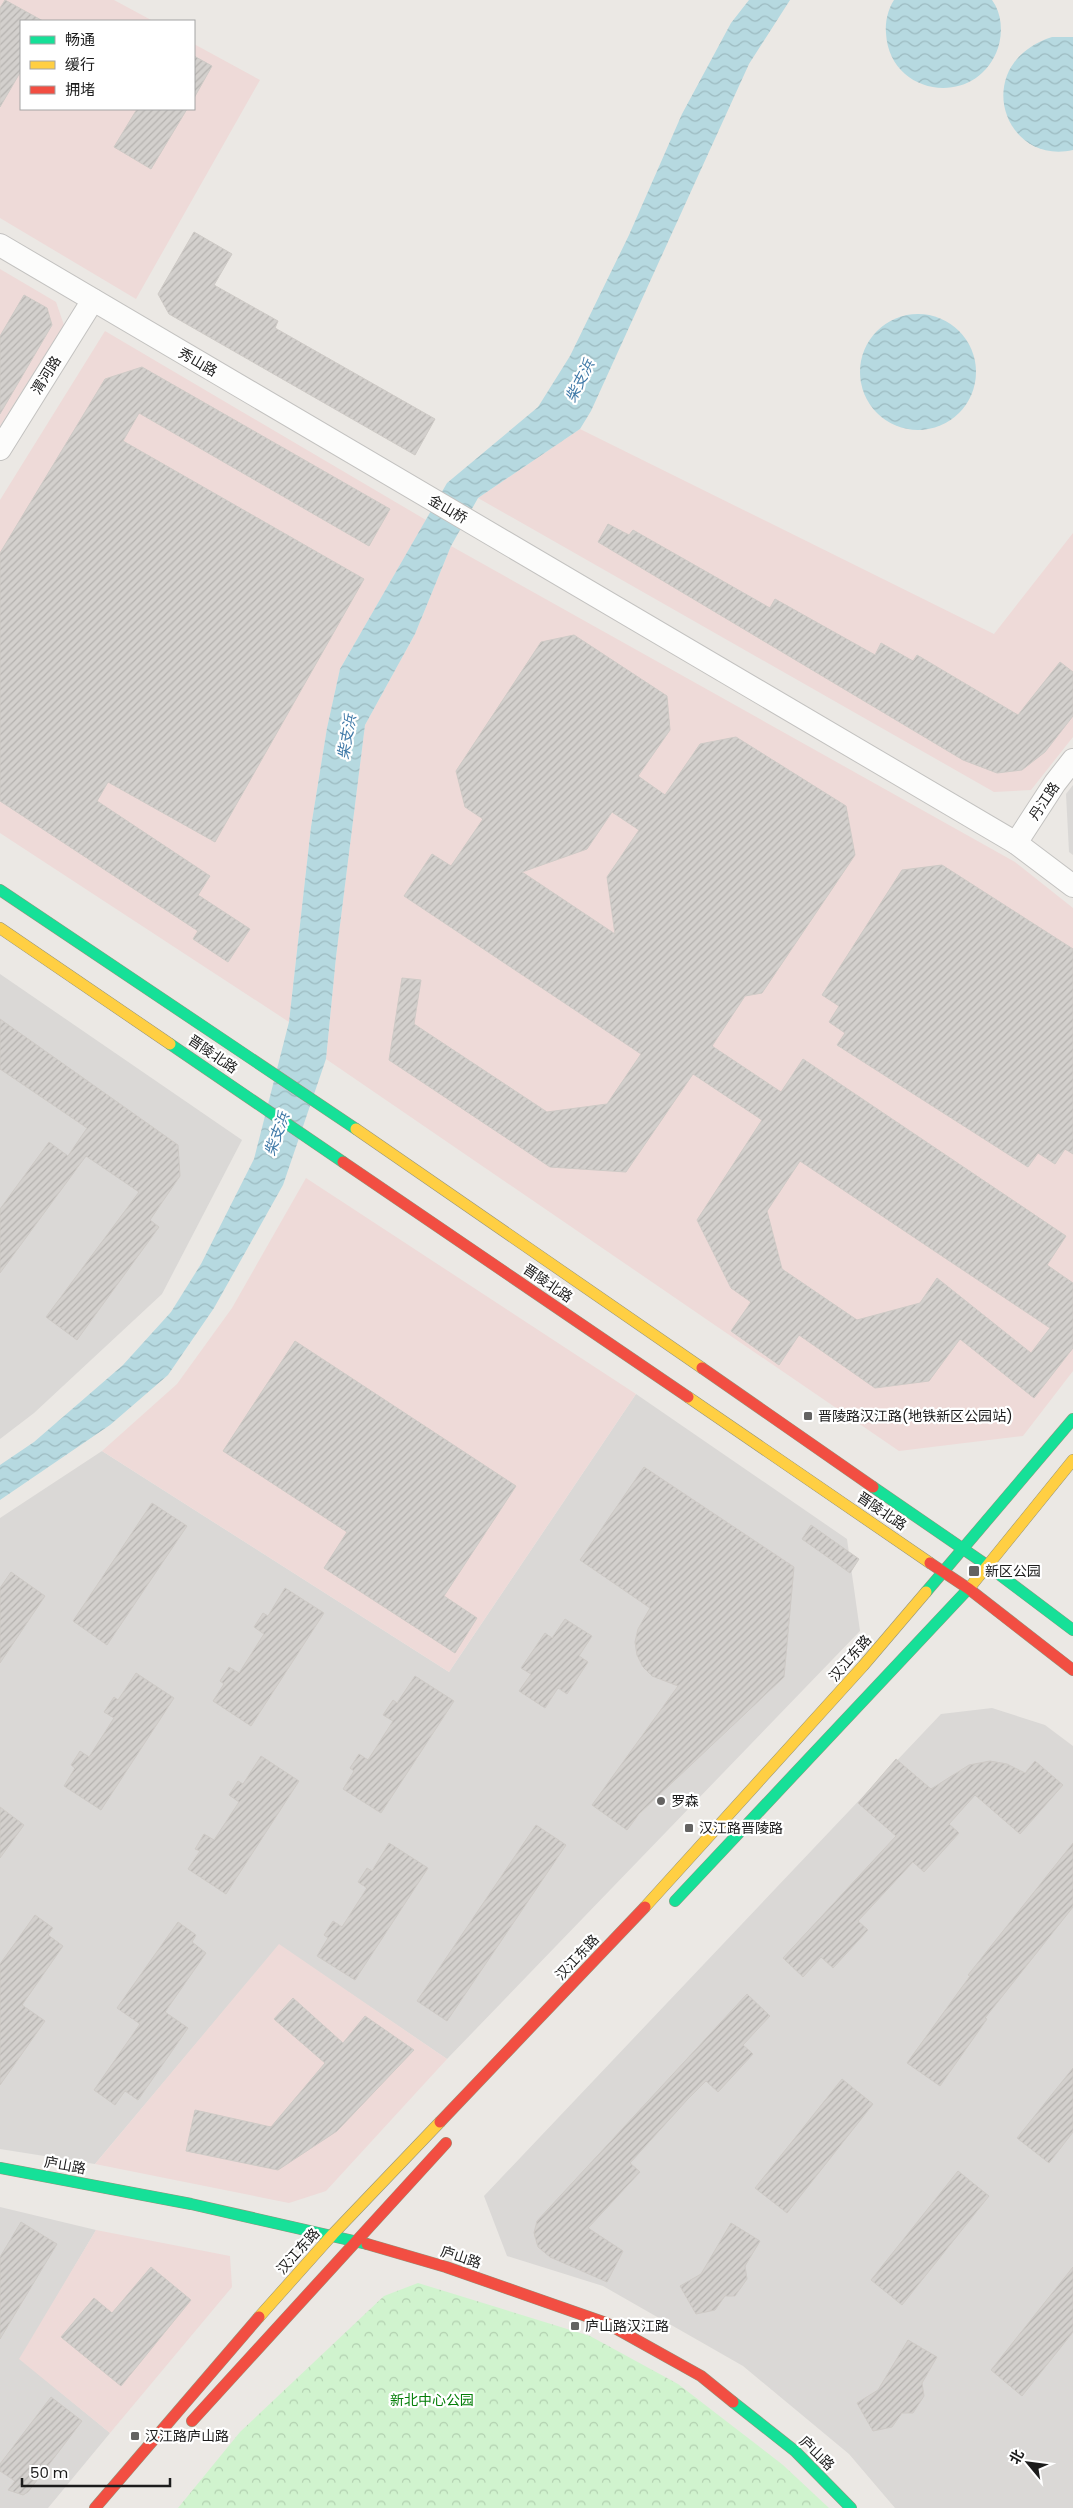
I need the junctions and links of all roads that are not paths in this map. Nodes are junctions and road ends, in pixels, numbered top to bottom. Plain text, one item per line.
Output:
1 (0, 245) edge
2 (93, 300) junction
3 (0, 449) edge
4 (397, 479) joint
5 (1073, 760) edge
6 (1016, 843) junction
7 (1073, 886) edge
8 (0, 890) edge
9 (0, 928) edge
10 (1073, 1419) edge
11 (1073, 1460) edge
12 (963, 1549) junction
13 (988, 1566) junction
14 (944, 1572) junction
15 (969, 1589) junction
16 (1073, 1630) edge
17 (1073, 1670) edge
18 (665, 1912) dead end
19 (454, 2134) dead end
20 (0, 2168) edge
21 (333, 2234) junction
22 (358, 2241) junction
23 (187, 2426) dead end
24 (95, 2508) edge
25 (851, 2508) edge

1 - 2 street, 秀山路
2 - 3 street, 渭河路
2 - 4 street, 秀山路
4 - 6 street, 金山桥
5 - 6 street, 丹江路
6 - 7 street, 金山桥
8 - 12 main road, 晋陵北路
9 - 14 main road, 晋陵北路
10 - 12 main road, 汉江东路
11 - 13 main road
12 - 13 main road, 晋陵北路
12 - 14 main road, 汉江东路
13 - 15 main road
13 - 16 main road, 晋陵北路
14 - 15 main road, 晋陵北路
14 - 21 main road, 汉江东路
15 - 17 main road, 晋陵北路
15 - 18 main road
19 - 22 main road
20 - 21 main road, 庐山路
21 - 22 main road, 庐山路
21 - 24 main road, 汉江东路
22 - 23 main road
22 - 25 main road, 庐山路

